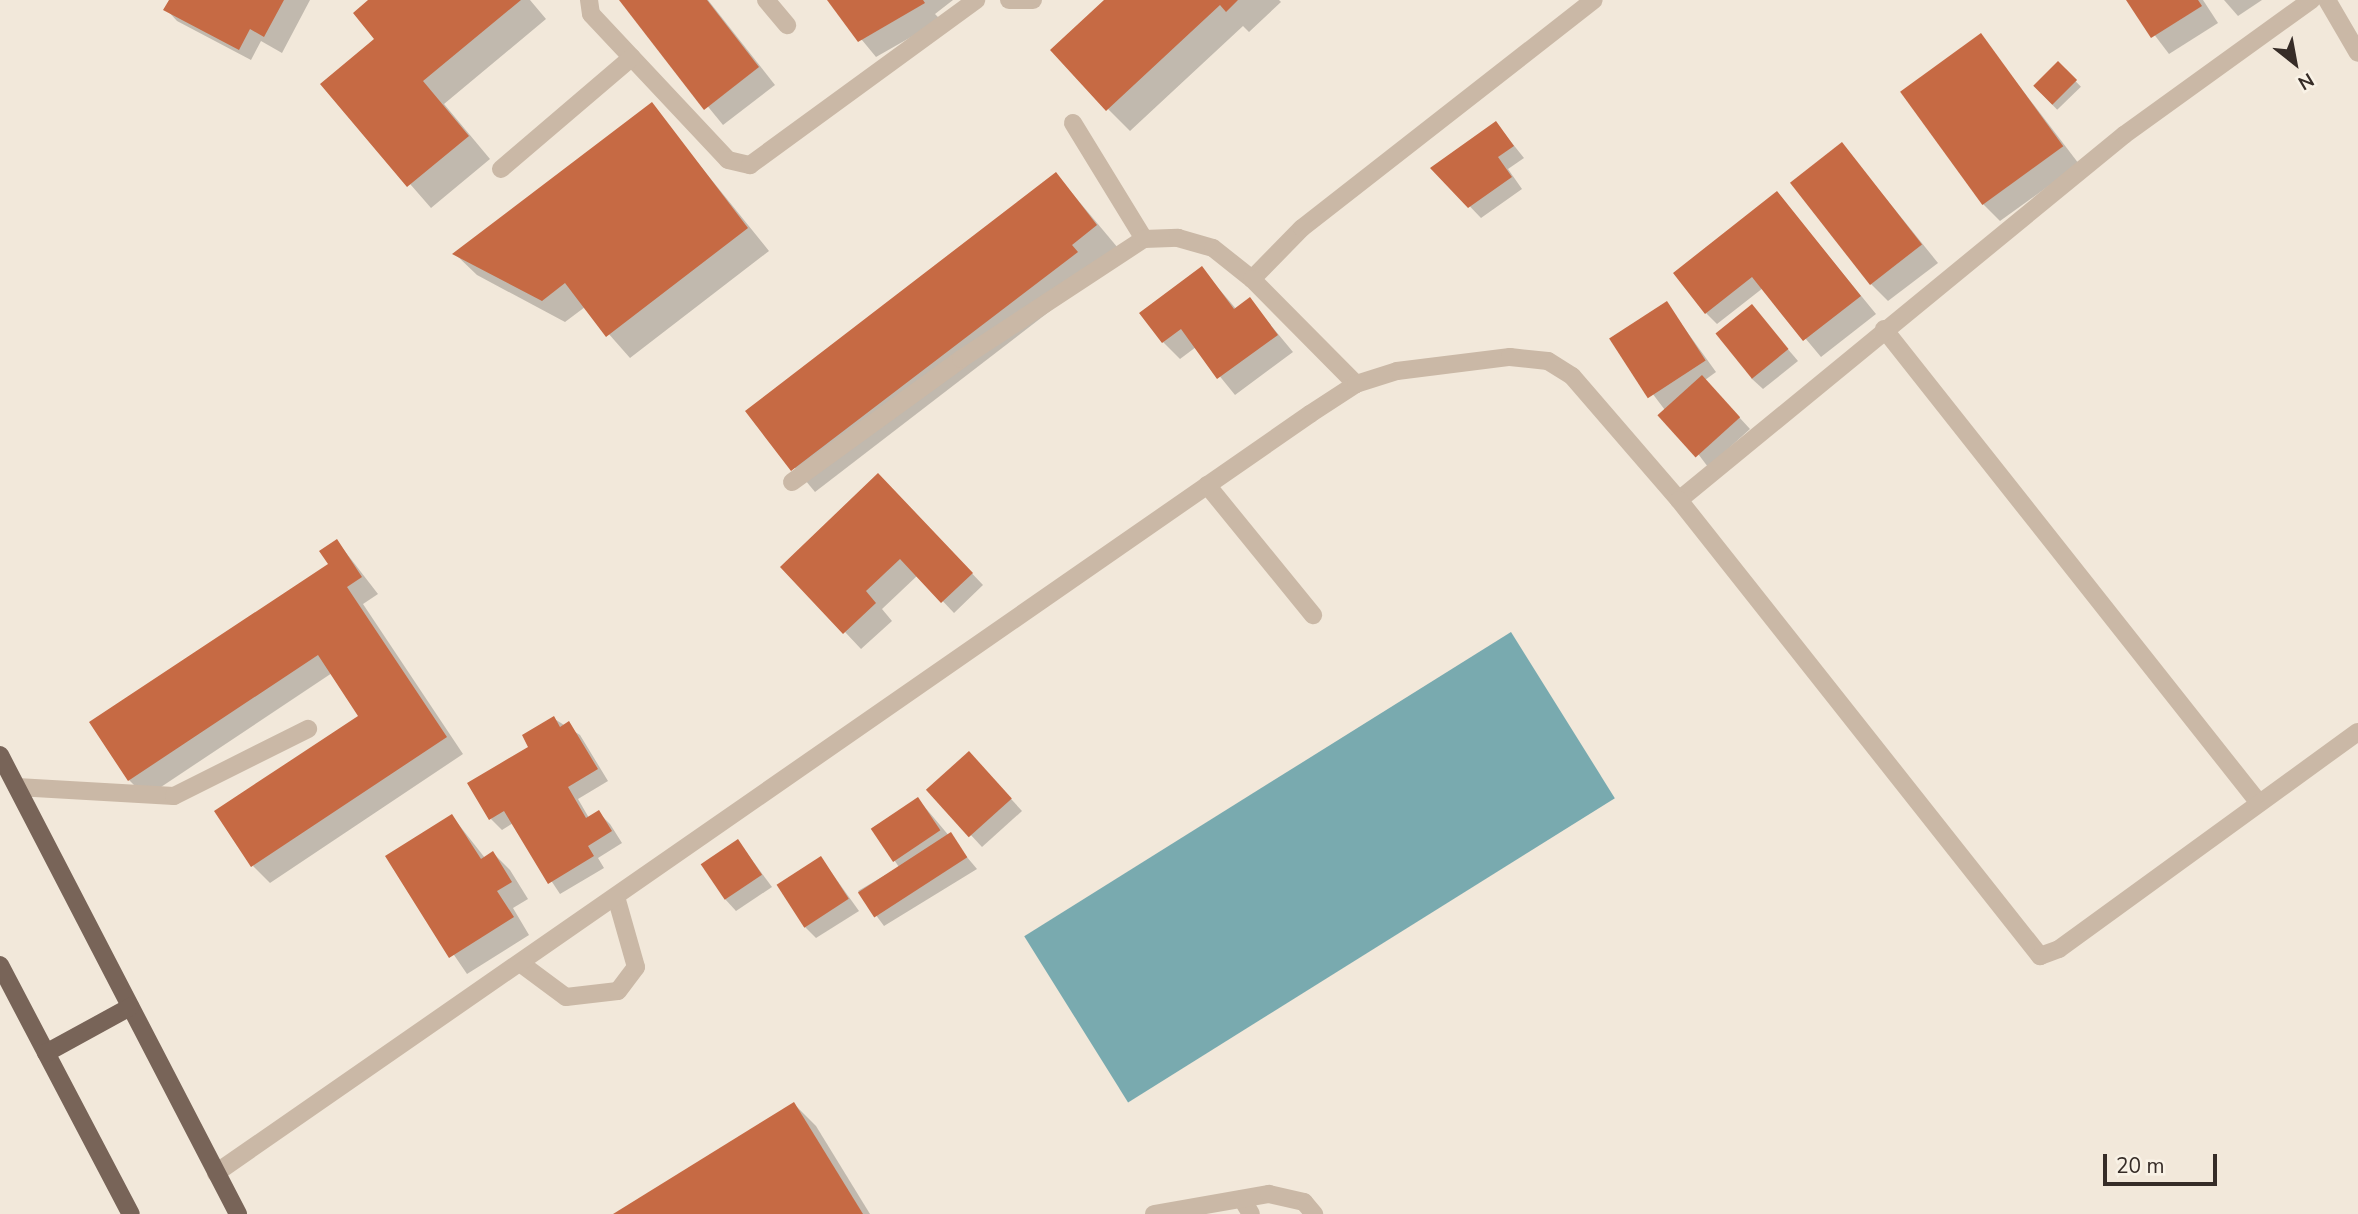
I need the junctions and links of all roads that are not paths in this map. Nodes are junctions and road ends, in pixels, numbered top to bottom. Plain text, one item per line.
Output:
1 (589, 0) edge
2 (766, 0) edge
3 (976, 0) edge
4 (1009, 0) edge
5 (1033, 0) edge
6 (1594, 0) edge
7 (2311, 0) edge
8 (2327, 0) edge
9 (787, 26) dead end
10 (2358, 53) edge
11 (632, 57) junction
12 (1073, 124) dead end
13 (501, 169) dead end
14 (1144, 239) junction
15 (1252, 279) junction
16 (1884, 329) junction
17 (1356, 384) junction
18 (792, 482) dead end
19 (1207, 485) junction
20 (1679, 500) junction
21 (1313, 615) dead end
22 (308, 729) dead end
23 (2358, 732) edge
24 (0, 755) edge
25 (17, 787) junction
26 (2259, 803) junction
27 (616, 897) junction
28 (520, 964) junction
29 (0, 965) edge
30 (130, 1006) junction
31 (46, 1053) junction
32 (216, 1173) junction
33 (1247, 1206) edge
34 (131, 1214) edge
35 (238, 1214) edge
36 (1154, 1214) edge
37 (1314, 1214) edge

1 - 11 street
2 - 9 street
3 - 11 street
4 - 5 street
6 - 15 street
7 - 16 street
8 - 10 street
11 - 13 street
12 - 14 street
14 - 15 street
14 - 18 street
15 - 17 street
16 - 20 street
16 - 26 street
17 - 19 street
17 - 20 street
19 - 21 street
19 - 27 street
20 - 26 street
22 - 25 street
23 - 26 street
24 - 25 main road
25 - 30 main road
27 - 28 street
27 - 28 street
28 - 32 street
29 - 31 main road
30 - 31 main road
30 - 32 main road
31 - 34 main road
32 - 35 main road
33 - 36 street
33 - 37 street

